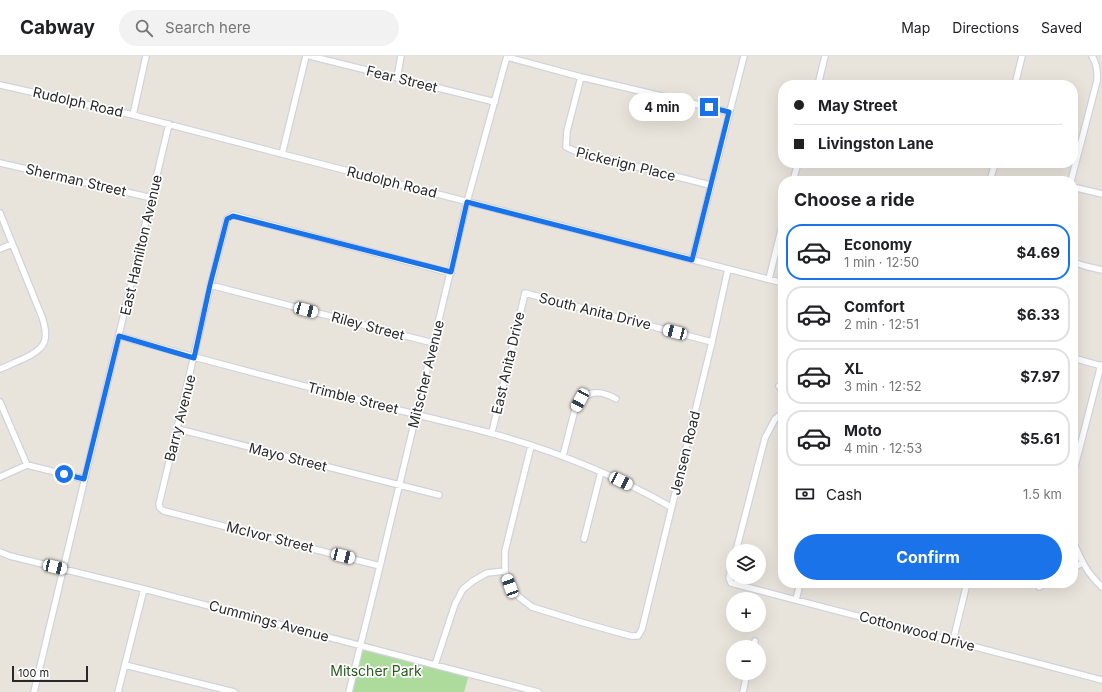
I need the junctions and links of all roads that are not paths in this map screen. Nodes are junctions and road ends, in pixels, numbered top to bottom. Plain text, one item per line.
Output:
1 (146, 56) edge
2 (306, 56) edge
3 (310, 56) edge
4 (401, 56) edge
5 (507, 56) edge
6 (744, 56) edge
7 (825, 56) edge
8 (1022, 56) edge
9 (1092, 56) edge
10 (581, 77) junction
11 (398, 78) junction
12 (819, 80) edge
13 (1016, 80) edge
14 (0, 85) edge
15 (495, 102) junction
16 (729, 112) junction
17 (133, 115) junction
18 (169, 124) junction
19 (282, 154) junction
20 (1078, 154) edge
21 (1, 165) edge
22 (710, 185) junction
23 (1078, 188) edge
24 (1102, 194) edge
25 (152, 198) junction
26 (467, 202) junction
27 (0, 213) edge
28 (778, 242) edge
29 (12, 244) junction
30 (0, 249) edge
31 (692, 260) junction
32 (1078, 264) edge
33 (728, 269) junction
34 (1102, 270) edge
35 (451, 272) junction
36 (769, 279) junction
37 (778, 282) edge
38 (210, 285) junction
39 (525, 293) joint
40 (119, 336) junction
41 (712, 342) junction
42 (434, 343) junction
43 (194, 358) junction
44 (1078, 359) edge
45 (1101, 365) edge
46 (0, 369) edge
47 (616, 399) dead end
48 (0, 402) edge
49 (416, 415) junction
50 (778, 417) edge
51 (178, 429) junction
52 (491, 433) junction
53 (531, 446) junction
54 (1078, 455) edge
55 (563, 456) junction
56 (27, 465) junction
57 (601, 472) junction
58 (0, 476) edge
59 (84, 479) junction
60 (399, 486) junction
61 (439, 495) dead end
62 (671, 507) junction
63 (160, 508) joint
64 (584, 539) dead end
65 (738, 544) edge
66 (0, 552) edge
67 (1078, 553) edge
68 (1082, 563) junction
69 (1078, 565) edge
70 (380, 566) junction
71 (64, 568) junction
72 (505, 571) junction
73 (736, 584) edge
74 (1102, 587) edge
75 (799, 588) edge
76 (966, 588) edge
77 (144, 589) junction
78 (796, 600) junction
79 (953, 641) junction
80 (360, 645) junction
81 (125, 665) junction
82 (435, 665) junction
83 (746, 680) edge
84 (1102, 680) edge
85 (34, 692) edge
86 (118, 692) edge
87 (234, 692) edge
88 (349, 692) edge
89 (538, 692) edge
90 (743, 692) edge

1 - 17 street
2 - 19 street
3 - 11 street, Fear Street
4 - 11 street
5 - 10 street
5 - 15 street, Mitscher Avenue
6 - 16 street
7 - 12 street
8 - 13 street
9 - 20 street
10 - 16 street
10 - 22 street, Pickerign Place
11 - 15 street, Fear Street
14 - 17 street, Rudolph Road
15 - 26 street, Mitscher Avenue
16 - 22 street
17 - 18 street, Rudolph Road
18 - 19 street, Rudolph Road
18 - 25 street, East Hamilton Avenue
19 - 26 street, Rudolph Road
21 - 25 street, Sherman Street
22 - 31 street
23 - 24 street
25 - 40 street, East Hamilton Avenue
26 - 31 street, Rudolph Road
26 - 35 street, Mitscher Avenue
27 - 29 street
28 - 36 street
29 - 30 street
29 - 46 street
31 - 33 street, Rudolph Road
32 - 34 street
33 - 36 street, Rudolph Road
33 - 41 street, Jensen Road
35 - 38 street, Barry Avenue
35 - 42 street, Mitscher Avenue
36 - 37 street, Rudolph Road
38 - 42 street, Riley Street
38 - 43 street, Barry Avenue
39 - 41 street, South Anita Drive
39 - 52 street, East Anita Drive
40 - 43 street, Trimble Street
40 - 59 street, East Hamilton Avenue
41 - 62 street, Jensen Road
42 - 49 street, Mitscher Avenue
43 - 49 street, Trimble Street
43 - 51 street, Barry Avenue
44 - 45 street
45 - 54 street
47 - 55 street
48 - 56 street
49 - 52 street, Trimble Street
49 - 60 street, Mitscher Avenue
50 - 65 street
51 - 60 street, Mayo Street
51 - 63 street, Barry Avenue
52 - 53 street, Trimble Street
53 - 55 street, Trimble Street
53 - 72 street
55 - 57 street, Trimble Street
56 - 58 street
56 - 59 street
57 - 62 street, Trimble Street
57 - 64 street
59 - 71 street, East Hamilton Avenue
60 - 61 street, Mayo Street
60 - 70 street, Mitscher Avenue
62 - 72 street, Jensen Road
63 - 70 street, McIvor Street
66 - 71 street, Cummings Avenue
67 - 68 street
68 - 69 street
68 - 74 street
70 - 80 street, Mitscher Avenue
71 - 77 street, Cummings Avenue
71 - 85 street, East Hamilton Avenue
72 - 82 street
73 - 78 street, Cottonwood Drive
75 - 78 street
76 - 79 street
77 - 80 street, Cummings Avenue
77 - 81 street
78 - 79 street, Cottonwood Drive
79 - 84 street, Cottonwood Drive
80 - 82 street, Cummings Avenue
80 - 88 street, Mitscher Avenue
81 - 86 street
81 - 87 street
82 - 89 street, Cummings Avenue
83 - 90 street

